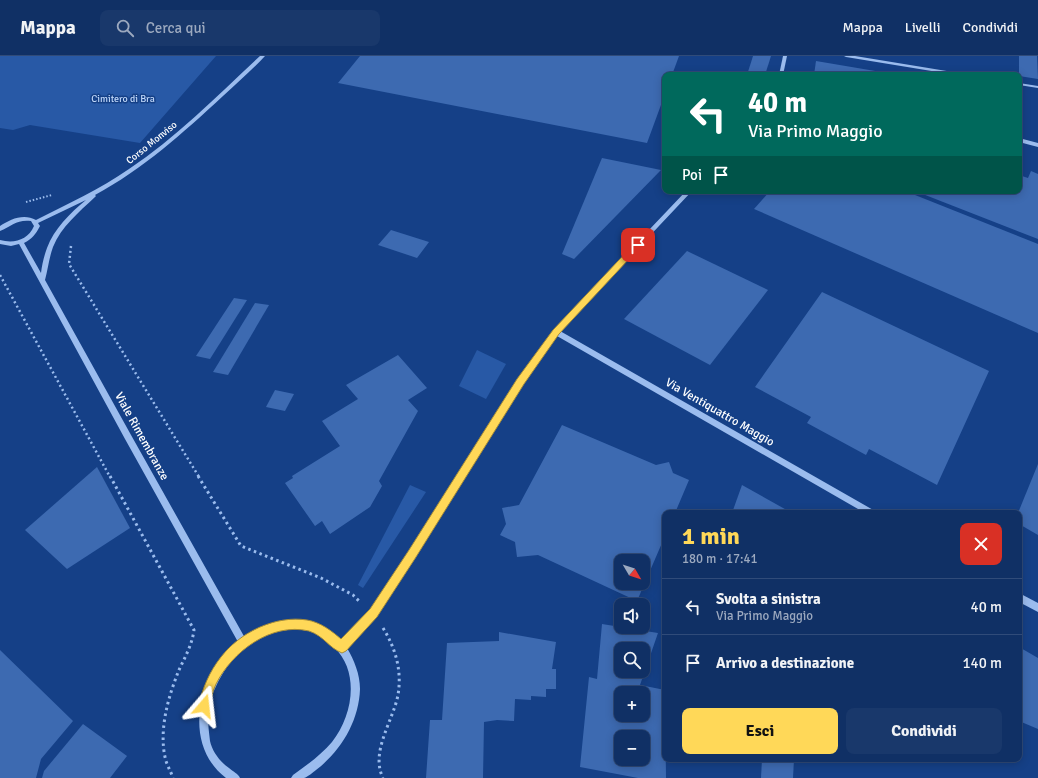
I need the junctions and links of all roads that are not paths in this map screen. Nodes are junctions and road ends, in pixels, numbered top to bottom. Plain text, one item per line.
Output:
1 (263, 56) edge
2 (785, 56) edge
3 (846, 56) edge
4 (782, 72) edge
5 (946, 72) edge
6 (1022, 84) edge
7 (1038, 87) edge
8 (1022, 141) edge
9 (1038, 145) edge
10 (101, 189) junction
11 (686, 194) edge
12 (36, 222) junction
13 (0, 229) edge
14 (0, 242) edge
15 (21, 242) junction
16 (42, 281) junction
17 (556, 332) junction
18 (867, 510) edge
19 (1022, 599) edge
20 (1038, 608) edge
21 (244, 642) junction
22 (342, 647) junction
23 (309, 775) edge
24 (235, 778) edge
25 (296, 778) edge

1 - 10 street, Corso Monviso
2 - 4 street
3 - 5 street
6 - 7 street
8 - 9 street
10 - 12 street, Corso Monviso
10 - 16 street
11 - 17 street
12 - 13 street
12 - 15 street
14 - 15 street
15 - 16 street, Viale Rimembranze
16 - 21 street, Viale Rimembranze
17 - 18 street, Via Ventiquattro Maggio
17 - 22 street
19 - 20 street
21 - 22 street
21 - 24 street
22 - 23 street
23 - 25 street

